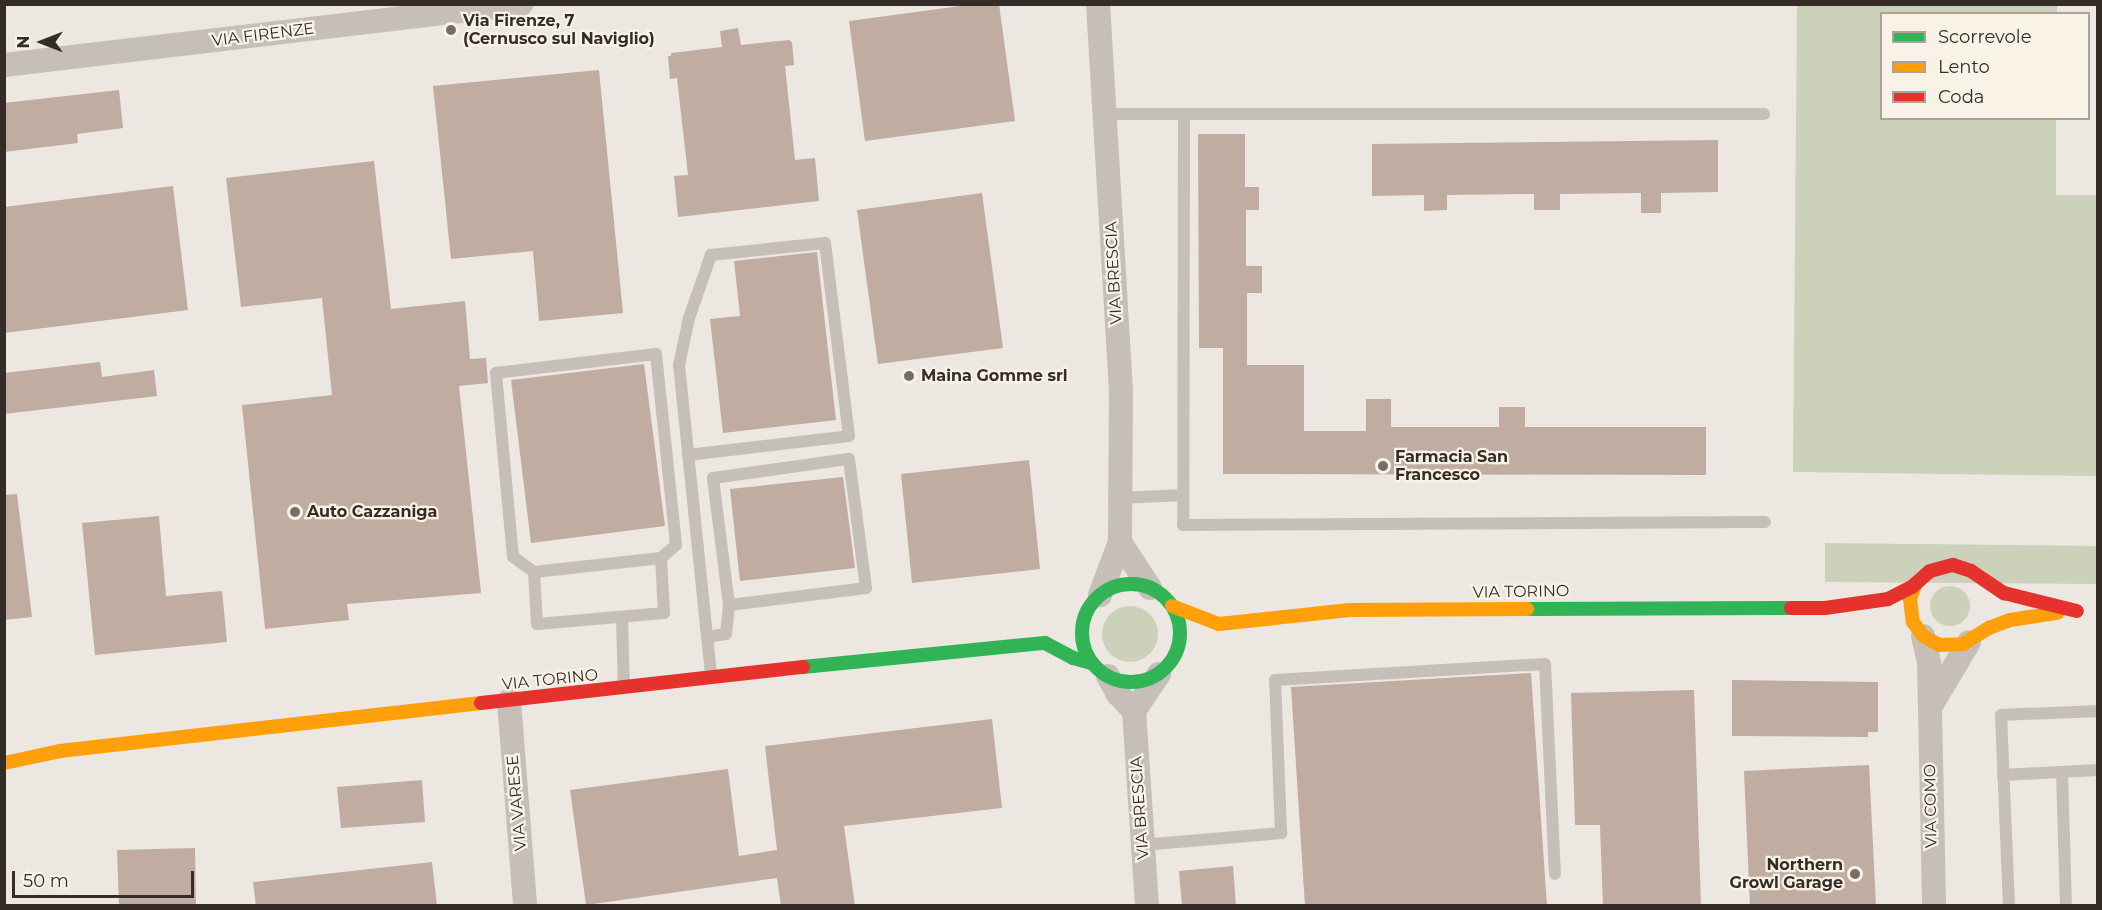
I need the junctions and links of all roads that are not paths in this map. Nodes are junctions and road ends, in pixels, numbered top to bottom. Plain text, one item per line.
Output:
1 (521, 4) edge
2 (1098, 4) edge
3 (4, 65) edge
4 (1105, 114) junction
5 (1184, 114) junction
6 (1764, 114) dead end
7 (688, 455) junction
8 (1183, 495) junction
9 (1120, 498) junction
10 (1765, 522) dead end
11 (1120, 542) junction
12 (661, 558) junction
13 (534, 572) junction
14 (1980, 579) junction
15 (1916, 583) junction
16 (1150, 588) junction
17 (1093, 604) junction
18 (729, 605) junction
19 (1172, 606) junction
20 (1825, 608) junction
21 (622, 617) junction
22 (1865, 617) dead end
23 (1071, 622) dead end
24 (1219, 624) junction
25 (1901, 625) dead end
26 (1921, 634) junction
27 (707, 637) junction
28 (1974, 638) junction
29 (1176, 653) junction
30 (1100, 670) junction
31 (1158, 674) junction
32 (711, 678) junction
33 (624, 688) junction
34 (509, 701) junction
35 (1931, 707) junction
36 (1134, 711) junction
37 (2097, 711) edge
38 (4, 749) edge
39 (60, 751) junction
40 (4, 763) edge
41 (2097, 770) edge
42 (2062, 772) junction
43 (2003, 775) junction
44 (1142, 845) junction
45 (1555, 874) dead end
46 (525, 906) edge
47 (1147, 906) edge
48 (1934, 906) edge
49 (2009, 906) edge
50 (2066, 906) edge

1 - 3 street, VIA FIRENZE
2 - 4 street, VIA BRESCIA
4 - 5 lane
4 - 9 street, VIA BRESCIA
5 - 6 lane
5 - 8 lane
7 - 7 lane
7 - 27 lane
8 - 9 lane
8 - 10 lane
9 - 11 street, VIA BRESCIA
11 - 16 street
11 - 17 street, VIA BRESCIA
12 - 13 lane
12 - 13 lane
12 - 21 lane
13 - 21 lane
14 - 15 street, VIA TORINO
14 - 28 street
14 - 28 street, VIA TORINO
15 - 20 street, VIA TORINO
15 - 26 street
16 - 17 street
16 - 19 street, VIA TORINO
17 - 23 street
17 - 30 street
18 - 18 lane
18 - 27 lane
19 - 24 street, VIA TORINO
19 - 29 street
20 - 22 street, VIA TORINO
20 - 24 street, VIA TORINO
21 - 33 lane
24 - 29 street, VIA TORINO
25 - 26 street, VIA TORINO
26 - 28 street, VIA TORINO
26 - 35 street, VIA COMO
27 - 32 lane
28 - 35 street, VIA COMO
29 - 31 street, VIA TORINO
30 - 31 street, VIA TORINO
30 - 32 street, VIA TORINO
30 - 36 street
31 - 36 street
32 - 33 street, VIA TORINO
33 - 34 street, VIA TORINO
34 - 39 street, VIA TORINO
34 - 46 street, VIA VARESE
35 - 48 street, VIA COMO
36 - 44 street, VIA BRESCIA
37 - 43 lane
38 - 39 street, VIA TORINO
39 - 40 street, VIA TORINO
41 - 42 lane
42 - 43 lane
42 - 50 lane
43 - 49 lane
44 - 45 lane
44 - 47 street, VIA BRESCIA

